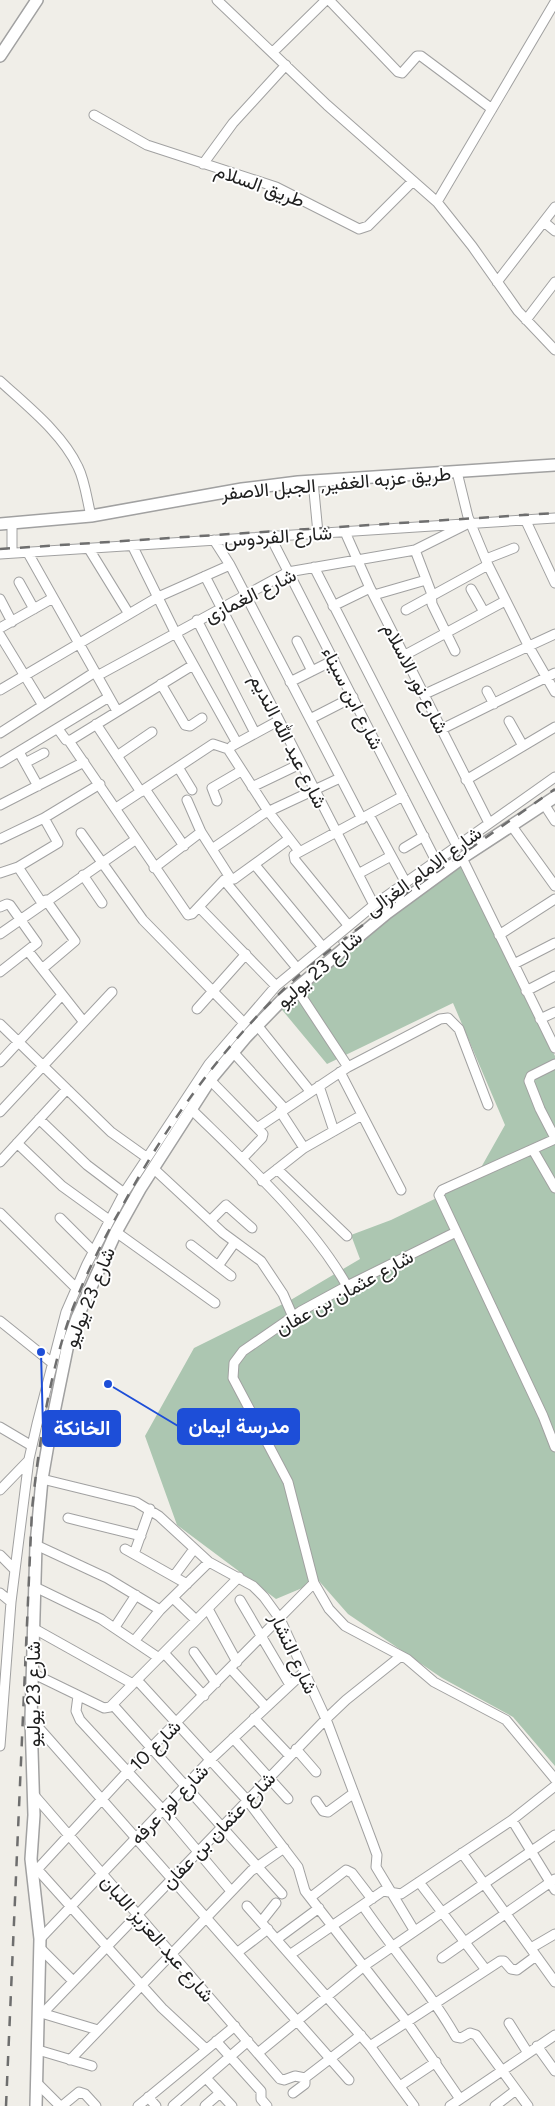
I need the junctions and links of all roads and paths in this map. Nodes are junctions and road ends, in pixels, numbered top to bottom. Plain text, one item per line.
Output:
1 (37, 0) edge
2 (217, 0) edge
3 (328, 0) edge
4 (555, 2) edge
5 (273, 52) junction
6 (0, 56) edge
7 (286, 65) junction
8 (492, 109) junction
9 (94, 115) dead end
10 (203, 164) junction
11 (412, 182) junction
12 (438, 202) junction
13 (555, 207) edge
14 (544, 222) junction
15 (555, 231) edge
16 (497, 282) junction
17 (555, 282) edge
18 (526, 320) junction
19 (555, 350) edge
20 (0, 381) edge
21 (555, 465) edge
22 (457, 472) junction
23 (313, 481) junction
24 (92, 516) junction
25 (555, 518) edge
26 (525, 519) junction
27 (470, 523) junction
28 (6, 524) edge
29 (345, 532) junction
30 (318, 533) junction
31 (270, 536) junction
32 (214, 540) junction
33 (133, 547) junction
34 (514, 548) dead end
35 (89, 549) junction
36 (416, 550) junction
37 (28, 552) junction
38 (12, 553) junction
39 (0, 554) edge
40 (358, 560) junction
41 (487, 562) junction
42 (230, 565) junction
43 (314, 567) junction
44 (288, 572) junction
45 (205, 576) junction
46 (426, 580) junction
47 (19, 582) dead end
48 (555, 583) edge
49 (471, 589) dead end
50 (372, 592) junction
51 (245, 594) junction
52 (432, 596) junction
53 (53, 598) junction
54 (158, 598) junction
55 (0, 599) edge
56 (505, 601) junction
57 (333, 606) junction
58 (221, 607) junction
59 (34, 609) junction
60 (406, 610) dead end
61 (484, 612) junction
62 (129, 614) junction
63 (197, 620) junction
64 (12, 622) junction
65 (0, 628) edge
66 (175, 632) junction
67 (446, 634) junction
68 (555, 634) edge
69 (0, 635) edge
70 (297, 641) dead end
71 (79, 644) junction
72 (529, 647) junction
73 (455, 651) dead end
74 (404, 655) junction
75 (334, 660) junction
76 (193, 665) junction
77 (312, 671) junction
78 (96, 674) junction
79 (24, 675) junction
80 (551, 676) edge
81 (290, 682) junction
82 (161, 684) junction
83 (0, 690) edge
84 (488, 691) dead end
85 (555, 692) edge
86 (425, 694) junction
87 (109, 697) junction
88 (353, 697) junction
89 (42, 704) junction
90 (494, 704) junction
91 (117, 711) junction
92 (202, 718) dead end
93 (310, 719) junction
94 (278, 721) junction
95 (509, 721) dead end
96 (96, 724) junction
97 (555, 727) edge
98 (58, 729) junction
99 (442, 729) junction
100 (152, 732) dead end
101 (0, 733) edge
102 (255, 733) junction
103 (69, 741) junction
104 (237, 743) junction
105 (523, 746) junction
106 (228, 749) junction
107 (19, 752) junction
108 (44, 752) dead end
109 (117, 756) junction
110 (84, 762) junction
111 (0, 763) edge
112 (25, 763) junction
113 (300, 764) junction
114 (178, 767) junction
115 (241, 771) junction
116 (555, 777) edge
117 (340, 778) junction
118 (466, 780) junction
119 (100, 784) junction
120 (38, 786) junction
121 (252, 787) junction
122 (143, 790) junction
123 (192, 790) dead end
124 (314, 790) junction
125 (404, 796) junction
126 (555, 797) edge
127 (187, 800) dead end
128 (218, 801) dead end
129 (544, 804) junction
130 (0, 805) edge
131 (116, 808) junction
132 (268, 811) junction
133 (365, 816) junction
134 (44, 818) junction
135 (555, 821) edge
136 (489, 824) junction
137 (511, 825) junction
138 (202, 832) junction
139 (336, 832) junction
140 (81, 833) dead end
141 (424, 836) junction
142 (289, 838) junction
143 (0, 839) edge
144 (135, 840) junction
145 (184, 846) junction
146 (458, 846) junction
147 (212, 848) junction
148 (404, 848) dead end
149 (296, 853) junction
150 (391, 856) junction
151 (462, 858) junction
152 (436, 861) junction
153 (102, 862) junction
154 (254, 865) junction
155 (18, 867) junction
156 (154, 868) junction
157 (0, 873) edge
158 (358, 874) junction
159 (83, 875) junction
160 (228, 880) junction
161 (406, 883) junction
162 (555, 886) edge
163 (555, 900) edge
164 (44, 902) junction
165 (102, 903) dead end
166 (374, 905) junction
167 (0, 907) edge
168 (199, 907) junction
169 (20, 919) junction
170 (348, 925) junction
171 (0, 934) edge
172 (499, 935) junction
173 (555, 943) edge
174 (322, 946) junction
175 (32, 949) junction
176 (246, 954) junction
177 (514, 964) junction
178 (297, 968) junction
179 (42, 969) junction
180 (0, 972) edge
181 (555, 976) edge
182 (276, 986) junction
183 (296, 988) junction
184 (213, 991) junction
185 (526, 991) junction
186 (112, 992) dead end
187 (62, 995) junction
188 (197, 1009) dead end
189 (555, 1012) edge
190 (540, 1019) junction
191 (82, 1022) junction
192 (244, 1023) junction
193 (0, 1024) edge
194 (257, 1026) junction
195 (18, 1042) junction
196 (555, 1048) edge
197 (233, 1052) junction
198 (0, 1062) edge
199 (555, 1064) edge
200 (42, 1065) junction
201 (344, 1069) junction
202 (210, 1080) junction
203 (319, 1086) junction
204 (67, 1089) junction
205 (310, 1091) junction
206 (488, 1105) dead end
207 (191, 1109) junction
208 (282, 1110) junction
209 (0, 1112) edge
210 (362, 1115) junction
211 (39, 1119) junction
212 (257, 1128) junction
213 (334, 1131) junction
214 (555, 1138) edge
215 (17, 1144) junction
216 (304, 1148) junction
217 (533, 1150) junction
218 (146, 1157) junction
219 (242, 1159) junction
220 (0, 1162) edge
221 (153, 1168) junction
222 (277, 1169) junction
223 (262, 1181) junction
224 (555, 1188) edge
225 (401, 1190) dead end
226 (124, 1193) junction
227 (0, 1213) edge
228 (60, 1218) dead end
229 (109, 1220) junction
230 (210, 1221) junction
231 (252, 1228) dead end
232 (116, 1232) junction
233 (456, 1232) junction
234 (347, 1236) dead end
235 (236, 1242) junction
236 (191, 1245) dead end
237 (93, 1251) junction
238 (218, 1266) junction
239 (231, 1276) dead end
240 (347, 1286) junction
241 (76, 1288) junction
242 (215, 1303) dead end
243 (293, 1317) junction
244 (0, 1322) edge
245 (52, 1362) junction
246 (0, 1427) edge
247 (32, 1446) junction
248 (555, 1446) edge
249 (29, 1459) junction
250 (42, 1479) junction
251 (0, 1490) edge
252 (150, 1509) junction
253 (68, 1518) dead end
254 (141, 1536) junction
255 (36, 1545) junction
256 (125, 1549) dead end
257 (194, 1549) junction
258 (134, 1554) junction
259 (0, 1555) edge
260 (209, 1562) junction
261 (15, 1570) junction
262 (174, 1576) junction
263 (239, 1577) junction
264 (314, 1583) junction
265 (187, 1584) junction
266 (35, 1588) junction
267 (0, 1593) edge
268 (136, 1594) junction
269 (173, 1598) junction
270 (240, 1600) dead end
271 (11, 1602) junction
272 (208, 1609) junction
273 (160, 1610) junction
274 (280, 1619) junction
275 (196, 1620) junction
276 (115, 1627) junction
277 (33, 1628) junction
278 (262, 1637) junction
279 (4, 1639) edge
280 (135, 1640) junction
281 (194, 1652) dead end
282 (162, 1656) junction
283 (401, 1656) junction
284 (234, 1666) junction
285 (303, 1673) junction
286 (32, 1674) junction
287 (135, 1682) junction
288 (216, 1683) junction
289 (290, 1685) junction
290 (78, 1696) junction
291 (204, 1696) junction
292 (110, 1707) junction
293 (266, 1707) junction
294 (1, 1716) edge
295 (254, 1718) junction
296 (31, 1719) junction
297 (326, 1720) junction
298 (178, 1722) junction
299 (233, 1738) junction
300 (0, 1746) edge
301 (153, 1747) junction
302 (293, 1753) junction
303 (210, 1760) junction
304 (128, 1771) junction
305 (316, 1772) dead end
306 (269, 1778) junction
307 (555, 1779) edge
308 (186, 1786) junction
309 (555, 1786) edge
310 (354, 1793) junction
311 (34, 1795) junction
312 (288, 1798) dead end
313 (102, 1799) junction
314 (247, 1800) junction
315 (316, 1802) dead end
316 (163, 1810) junction
317 (512, 1820) junction
318 (221, 1827) junction
319 (555, 1834) edge
320 (67, 1836) junction
321 (136, 1838) junction
322 (284, 1848) junction
323 (531, 1850) junction
324 (197, 1852) junction
325 (462, 1853) junction
326 (256, 1866) junction
327 (35, 1872) junction
328 (102, 1874) junction
329 (171, 1878) junction
330 (419, 1882) junction
331 (483, 1882) junction
332 (553, 1884) edge
333 (231, 1891) junction
334 (392, 1893) junction
335 (282, 1894) dead end
336 (311, 1898) junction
337 (372, 1898) junction
338 (276, 1903) dead end
339 (72, 1906) junction
340 (247, 1906) dead end
341 (362, 1906) junction
342 (319, 1908) junction
343 (442, 1911) junction
344 (505, 1912) junction
345 (138, 1914) junction
346 (207, 1917) junction
347 (261, 1922) junction
348 (333, 1927) junction
349 (268, 1929) junction
350 (414, 1930) junction
351 (555, 1934) edge
352 (277, 1939) junction
353 (465, 1942) junction
354 (40, 1944) junction
355 (107, 1946) junction
356 (391, 1947) junction
357 (238, 1952) junction
358 (533, 1952) junction
359 (173, 1953) junction
360 (291, 1954) junction
361 (442, 1958) dead end
362 (364, 1966) junction
363 (486, 1970) junction
364 (554, 1977) edge
365 (73, 1981) junction
366 (141, 1985) junction
367 (327, 1996) junction
368 (436, 2003) junction
369 (41, 2012) junction
370 (298, 2020) junction
371 (407, 2022) junction
372 (509, 2023) dead end
373 (236, 2026) junction
374 (98, 2030) junction
375 (555, 2035) edge
376 (361, 2036) junction
377 (216, 2041) junction
378 (248, 2041) junction
379 (370, 2046) junction
380 (538, 2046) junction
381 (38, 2050) junction
382 (206, 2050) junction
383 (258, 2053) junction
384 (528, 2053) junction
385 (230, 2057) junction
386 (330, 2058) junction
387 (70, 2060) junction
388 (436, 2062) junction
389 (92, 2066) dead end
390 (501, 2071) junction
391 (555, 2071) edge
392 (206, 2078) junction
393 (305, 2078) junction
394 (349, 2080) dead end
395 (38, 2084) junction
396 (400, 2086) junction
397 (516, 2090) junction
398 (220, 2093) junction
399 (293, 2093) dead end
400 (148, 2097) junction
401 (460, 2099) junction
402 (36, 2106) edge
403 (61, 2106) edge
404 (96, 2106) edge
405 (138, 2106) edge
406 (156, 2106) edge
407 (172, 2106) edge
408 (205, 2106) edge
409 (232, 2106) edge
410 (267, 2106) edge
411 (414, 2106) edge
412 (450, 2106) edge
413 (495, 2106) edge
414 (528, 2106) edge

1 - 6 street
2 - 5 street
3 - 5 street
3 - 8 street
4 - 8 street
5 - 7 street
7 - 10 street
7 - 11 street
8 - 12 street
9 - 10 street, طريق السلام
10 - 11 street, طريق السلام
11 - 12 street
12 - 16 street
13 - 14 street
14 - 15 street
14 - 16 street
16 - 18 street
17 - 18 street
18 - 19 street
20 - 24 street
21 - 22 street, طريق عزبه الغفير, الجبل الاصفر
22 - 23 street, طريق عزبه الغفير, الجبل الاصفر
22 - 27 street
23 - 24 street, طريق عزبه الغفير, الجبل الاصفر
23 - 30 street
24 - 28 street, طريق عزبه الغفير, الجبل الاصفر
25 - 26 street, شارع الفردوس
26 - 27 street, شارع الفردوس
26 - 48 street
27 - 29 street, شارع الفردوس
27 - 36 street, شارع الغمازى
27 - 41 street
28 - 38 street
29 - 30 street, شارع الفردوس
29 - 40 street, شارع نور الاسلام
30 - 31 street, شارع الفردوس
31 - 32 street, شارع الفردوس
31 - 44 street, شارع ابن سيناء
32 - 33 street, شارع الفردوس
32 - 42 street
33 - 35 street, شارع الفردوس
33 - 54 street
34 - 41 street
35 - 37 street, شارع الفردوس
35 - 62 street
36 - 40 street, شارع الغمازى
36 - 46 street
37 - 38 street, شارع الفردوس
37 - 53 street
38 - 39 street, شارع الفردوس
40 - 43 street, شارع الغمازى
40 - 50 street, شارع نور الاسلام
41 - 52 street
41 - 56 street
42 - 45 street
42 - 51 street
43 - 44 street, شارع الغمازى
43 - 57 street
44 - 51 street, شارع الغمازى
44 - 75 street, شارع ابن سيناء
45 - 54 street
45 - 58 street, شارع عبد الله النديم
46 - 50 street
46 - 52 street
47 - 59 street
49 - 61 street
50 - 57 street
50 - 74 street, شارع نور الاسلام
51 - 58 street, شارع الغمازى
51 - 81 street
52 - 60 street
52 - 67 street
53 - 59 street
53 - 71 street
54 - 62 street
54 - 66 street
55 - 64 street
56 - 61 street
56 - 72 street
57 - 146 street
58 - 63 street, شارع الغمازى
58 - 94 street, شارع عبد الله النديم
59 - 64 street
61 - 67 street
62 - 71 street
63 - 66 street, شارع الغمازى
63 - 102 street
64 - 65 street
66 - 76 street
66 - 78 street, شارع الغمازى
67 - 73 street
67 - 74 street
68 - 72 street
69 - 79 street
70 - 77 street
71 - 78 street
71 - 79 street
72 - 80 street
72 - 86 street
74 - 86 street, شارع نور الاسلام
75 - 77 street
75 - 88 street, شارع ابن سيناء
76 - 82 street
76 - 104 street
77 - 81 street
78 - 87 street
78 - 89 street, شارع الغمازى
79 - 83 street
79 - 89 street
80 - 85 street
80 - 90 street
81 - 93 street
82 - 91 street
82 - 92 street
84 - 90 street
86 - 99 street, شارع نور الاسلام
87 - 91 street
87 - 98 street
88 - 93 street
88 - 125 street, شارع ابن سيناء
89 - 101 street, شارع الغمازى
90 - 99 street
91 - 96 street
93 - 117 street
94 - 102 street
94 - 113 street, شارع عبد الله النديم
95 - 105 street
96 - 103 street
96 - 109 street
97 - 105 street
98 - 103 street
98 - 107 street
99 - 118 street, شارع نور الاسلام
100 - 109 street
102 - 104 street
103 - 110 street
104 - 106 street
105 - 118 street
106 - 114 street
106 - 115 street
107 - 111 street
107 - 112 street
108 - 112 street
109 - 122 street
110 - 119 street
110 - 120 street
112 - 120 street
113 - 121 street
113 - 124 street, شارع عبد الله النديم
114 - 122 street
114 - 123 street
115 - 121 street
115 - 128 street
116 - 136 street, شارع الامام الغزالى
117 - 124 street
117 - 133 street
118 - 136 street, شارع نور الاسلام
119 - 131 street
119 - 134 street
120 - 130 street
121 - 132 street
122 - 131 street
122 - 145 street
124 - 132 street
124 - 139 street, شارع عبد الله النديم
125 - 133 street
125 - 141 street, شارع ابن سيناء
126 - 129 street, شارع 23 يوليو
127 - 138 street
129 - 135 street
129 - 137 street, شارع 23 يوليو
131 - 144 street
132 - 142 street
132 - 147 street
133 - 139 street
133 - 150 street
134 - 143 street
134 - 155 street
136 - 146 street, شارع الامام الغزالى
137 - 151 street, شارع 23 يوليو
137 - 162 street
138 - 145 street
138 - 147 street
139 - 149 street
139 - 158 street, شارع عبد الله النديم
140 - 153 street
141 - 148 street
141 - 152 street, شارع ابن سيناء
142 - 149 street
142 - 154 street
144 - 153 street
144 - 156 street
145 - 156 street
146 - 152 street, شارع الامام الغزالى
147 - 160 street
149 - 170 street
150 - 158 street
150 - 161 street
151 - 172 street
151 - 183 street, شارع 23 يوليو
152 - 161 street, شارع الامام الغزالى
153 - 159 street
153 - 184 street
154 - 160 street
154 - 174 street
155 - 157 street
155 - 164 street
156 - 168 street
158 - 166 street, شارع عبد الله النديم
159 - 164 street
159 - 165 street
160 - 168 street
160 - 178 street
161 - 166 street, شارع الامام الغزالى
163 - 172 street
164 - 169 street
164 - 179 street
166 - 170 street, شارع الامام الغزالى
167 - 169 street
168 - 176 street
169 - 171 street
169 - 175 street
170 - 174 street, شارع الامام الغزالى
172 - 177 street
173 - 177 street
174 - 178 street, شارع الامام الغزالى
175 - 179 street
175 - 180 street
176 - 182 street
176 - 184 street
177 - 185 street
178 - 182 street, شارع الامام الغزالى
179 - 187 street
181 - 185 street
182 - 192 street, شارع الامام الغزالى
183 - 194 street, شارع 23 يوليو
183 - 201 street
184 - 188 street
184 - 192 street
185 - 190 street
186 - 191 street
187 - 191 street
187 - 195 street
189 - 190 street
190 - 196 street
191 - 200 street
192 - 218 street, شارع الامام الغزالى
193 - 195 street
194 - 197 street, شارع 23 يوليو
194 - 205 street
195 - 198 street
195 - 200 street
197 - 202 street, شارع 23 يوليو
197 - 208 street
199 - 214 street
200 - 204 street
200 - 209 street
201 - 203 street
201 - 206 street
201 - 210 street
202 - 207 street, شارع 23 يوليو
202 - 212 street
203 - 205 street
203 - 213 street
204 - 211 street
204 - 218 street
205 - 208 street
207 - 219 street
207 - 221 street, شارع 23 يوليو
208 - 212 street
208 - 216 street
210 - 213 street
210 - 225 street
211 - 215 street
211 - 226 street
212 - 219 street
213 - 216 street
214 - 217 street
215 - 220 street
215 - 229 street
216 - 222 street
217 - 224 street
217 - 233 street
218 - 226 street, شارع الامام الغزالى
219 - 223 street
221 - 230 street
221 - 232 street, شارع 23 يوليو
222 - 223 street
222 - 234 street
223 - 240 street
226 - 229 street, شارع الامام الغزالى
227 - 241 street
228 - 237 street
229 - 237 street, شارع الامام الغزالى
230 - 231 street
230 - 235 street
232 - 242 street
232 - 250 street, شارع 23 يوليو
233 - 240 street, شارع عثمان بن عفان
233 - 248 street
235 - 238 street
235 - 243 street
236 - 238 street
237 - 241 street, شارع الامام الغزالى
238 - 239 street
240 - 243 street, شارع عثمان بن عفان
241 - 245 street, شارع الامام الغزالى
243 - 264 street, شارع عثمان بن عفان
244 - 245 street
245 - 247 street, شارع الامام الغزالى
246 - 247 street
247 - 249 street, شارع 23 يوليو
249 - 251 street
249 - 261 street, شارع 23 يوليو
250 - 252 street, شارع النشار
250 - 255 street, شارع 23 يوليو
252 - 254 street
252 - 257 street, شارع النشار
253 - 254 street
254 - 258 street
255 - 266 street, شارع 23 يوليو
255 - 268 street
256 - 258 street
257 - 260 street, شارع النشار
257 - 262 street
258 - 262 street
259 - 261 street
260 - 263 street, شارع النشار
260 - 265 street
261 - 271 street, شارع 23 يوليو
262 - 265 street
263 - 272 street
263 - 274 street, شارع النشار
264 - 274 street, شارع 10
264 - 283 street, شارع عثمان بن عفان
265 - 269 street
266 - 276 street
266 - 277 street, شارع 23 يوليو
267 - 271 street
268 - 273 street
268 - 276 street
269 - 273 street
269 - 275 street
270 - 278 street
271 - 279 street, شارع 23 يوليو
272 - 275 street
272 - 284 street
273 - 280 street
274 - 278 street, شارع 10
274 - 285 street, شارع النشار
275 - 282 street
276 - 280 street
277 - 286 street, شارع 23 يوليو
277 - 287 street
278 - 284 street, شارع 10
278 - 289 street
279 - 294 street, شارع 23 يوليو
280 - 282 street
281 - 288 street
282 - 287 street
282 - 291 street
283 - 297 street, شارع عثمان بن عفان
283 - 307 street, شارع عثمان بن عفان
284 - 288 street, شارع 10
284 - 293 street
285 - 289 street, شارع لوز عرفه
285 - 297 street, شارع النشار
286 - 290 street
286 - 296 street, شارع 23 يوليو
287 - 292 street
287 - 298 street
288 - 291 street, شارع 10
289 - 293 street, شارع لوز عرفه
290 - 292 street
290 - 304 street
291 - 298 street, شارع 10
292 - 301 street
293 - 295 street, شارع لوز عرفه
294 - 300 street, شارع 23 يوليو
295 - 299 street, شارع لوز عرفه
295 - 302 street
296 - 311 street, شارع 23 يوليو
296 - 313 street
297 - 302 street, شارع عثمان بن عفان
297 - 310 street, شارع النشار
298 - 301 street, شارع 10
298 - 303 street
299 - 303 street, شارع لوز عرفه
299 - 306 street
301 - 304 street, شارع 10
301 - 308 street
302 - 305 street
302 - 306 street, شارع عثمان بن عفان
303 - 308 street, شارع لوز عرفه
303 - 314 street
304 - 313 street, شارع 10
304 - 316 street
306 - 312 street
306 - 314 street, شارع عثمان بن عفان
308 - 316 street, شارع لوز عرفه
308 - 318 street
309 - 317 street
310 - 315 street
310 - 334 street, شارع النشار
311 - 320 street, شارع عبد العزيز اللبان
311 - 327 street, شارع 23 يوليو
313 - 320 street, شارع 10
313 - 321 street
314 - 318 street, شارع عثمان بن عفان
314 - 322 street
316 - 321 street, شارع لوز عرفه
316 - 324 street
317 - 323 street
317 - 325 street
318 - 324 street, شارع عثمان بن عفان
318 - 326 street
319 - 323 street
320 - 327 street, شارع 10
320 - 328 street, شارع عبد العزيز اللبان
321 - 328 street, شارع لوز عرفه
321 - 329 street
322 - 326 street
322 - 336 street
323 - 331 street
323 - 332 street
324 - 329 street, شارع عثمان بن عفان
324 - 333 street
325 - 330 street
325 - 331 street
326 - 333 street
326 - 335 street
327 - 339 street
327 - 354 street, شارع 23 يوليو
328 - 339 street, شارع لوز عرفه
328 - 345 street, شارع عبد العزيز اللبان
329 - 345 street, شارع عثمان بن عفان
329 - 346 street
330 - 334 street
330 - 343 street
331 - 343 street
331 - 344 street
332 - 344 street
333 - 346 street
334 - 337 street
334 - 350 street, شارع النشار
336 - 337 street
336 - 342 street
337 - 341 street
338 - 347 street
339 - 354 street, شارع لوز عرفه
339 - 355 street
340 - 347 street
341 - 348 street
341 - 356 street
342 - 348 street
342 - 352 street
343 - 350 street
343 - 353 street
344 - 353 street
344 - 358 street
345 - 355 street, شارع عثمان بن عفان
345 - 359 street, شارع عبد العزيز اللبان
346 - 357 street
346 - 359 street
347 - 349 street
348 - 360 street
348 - 362 street
349 - 352 street
349 - 357 street
350 - 356 street
351 - 358 street
352 - 360 street
353 - 361 street
353 - 363 street
354 - 365 street
354 - 369 street, شارع 23 يوليو
355 - 365 street, شارع عثمان بن عفان
355 - 366 street
356 - 362 street
356 - 368 street
357 - 370 street
358 - 363 street
358 - 364 street
359 - 366 street
359 - 373 street, شارع عبد العزيز اللبان
360 - 367 street
362 - 367 street
362 - 371 street
363 - 368 street
365 - 369 street, شارع عثمان بن عفان
366 - 374 street
366 - 382 street
367 - 370 street
367 - 376 street
368 - 371 street
368 - 390 street
369 - 374 street
369 - 381 street, شارع 23 يوليو
370 - 383 street
370 - 386 street
371 - 379 street
371 - 388 street
372 - 384 street
373 - 377 street
373 - 378 street, شارع عبد العزيز اللبان
374 - 387 street
375 - 380 street
376 - 379 street
376 - 386 street
377 - 382 street
377 - 385 street
378 - 383 street, شارع عبد العزيز اللبان
378 - 385 street
379 - 396 street
380 - 384 street
380 - 391 street
381 - 387 street
381 - 395 street, شارع 23 يوليو
382 - 400 street
383 - 393 street, شارع عبد العزيز اللبان
384 - 390 street
385 - 392 street
385 - 410 street
386 - 393 street
386 - 394 street
387 - 389 street
388 - 396 street
388 - 401 street
390 - 397 street
390 - 401 street
392 - 398 street
392 - 407 street
393 - 399 street
395 - 402 street, شارع 23 يوليو
395 - 403 street
396 - 411 street
397 - 413 street
397 - 414 street
398 - 408 street
398 - 409 street
400 - 405 street
400 - 406 street
401 - 412 street
403 - 404 street

